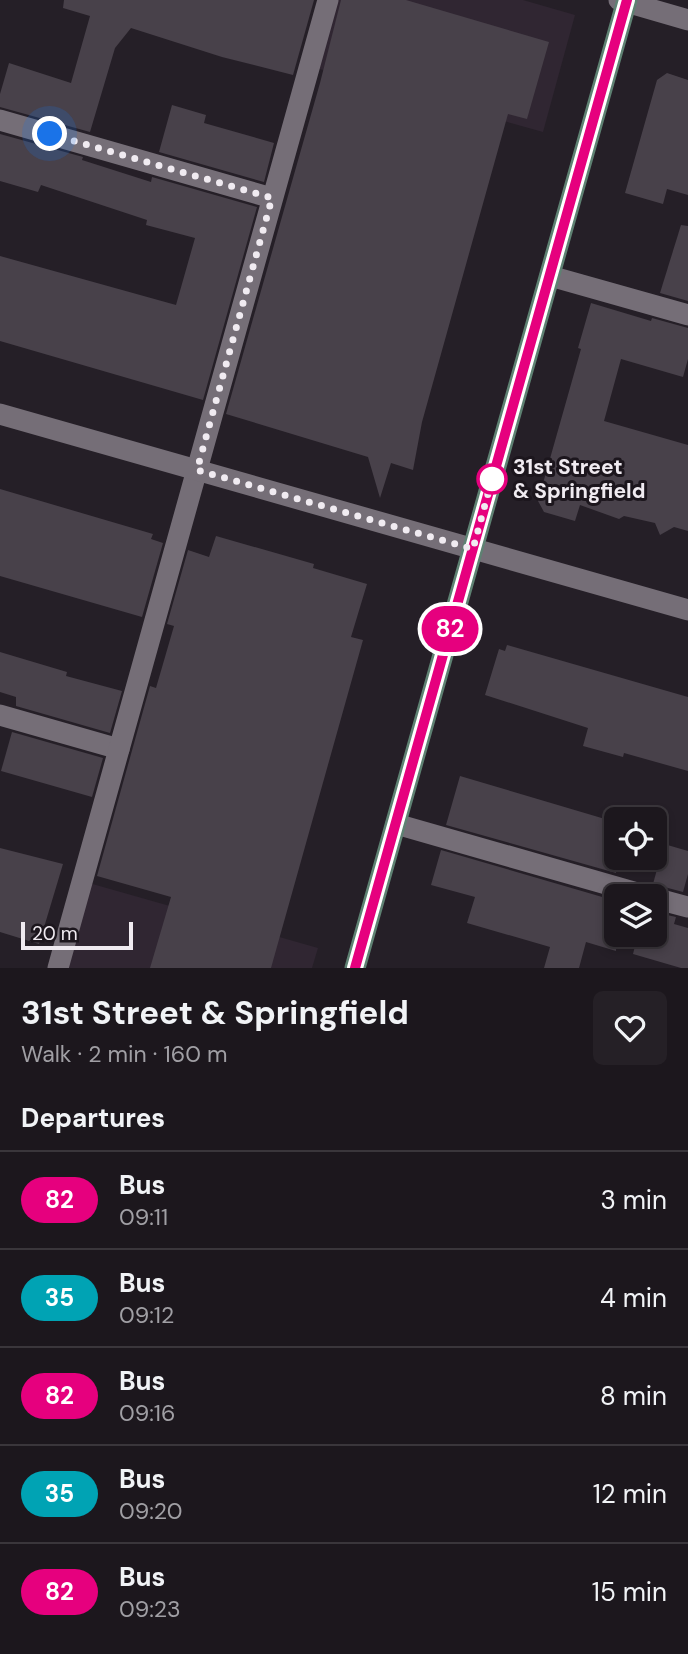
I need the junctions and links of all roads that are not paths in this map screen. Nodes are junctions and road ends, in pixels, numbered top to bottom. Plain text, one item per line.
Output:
1 (328, 0) edge
2 (624, 1) edge
3 (688, 20) edge
4 (0, 120) edge
5 (272, 198) junction
6 (550, 276) junction
7 (688, 315) edge
8 (0, 414) edge
9 (197, 470) junction
10 (473, 549) junction
11 (688, 610) edge
12 (0, 715) edge
13 (119, 749) junction
14 (396, 824) junction
15 (606, 884) edge
16 (667, 902) edge
17 (688, 908) edge
18 (58, 968) edge
19 (355, 968) edge

1 - 5 street
2 - 3 street
2 - 6 main road
4 - 5 street
5 - 9 street
6 - 7 street
6 - 10 main road
8 - 9 street
9 - 10 street
9 - 13 street
10 - 11 street
10 - 14 main road
12 - 13 street
13 - 18 street
14 - 15 street
14 - 19 main road
16 - 17 street

